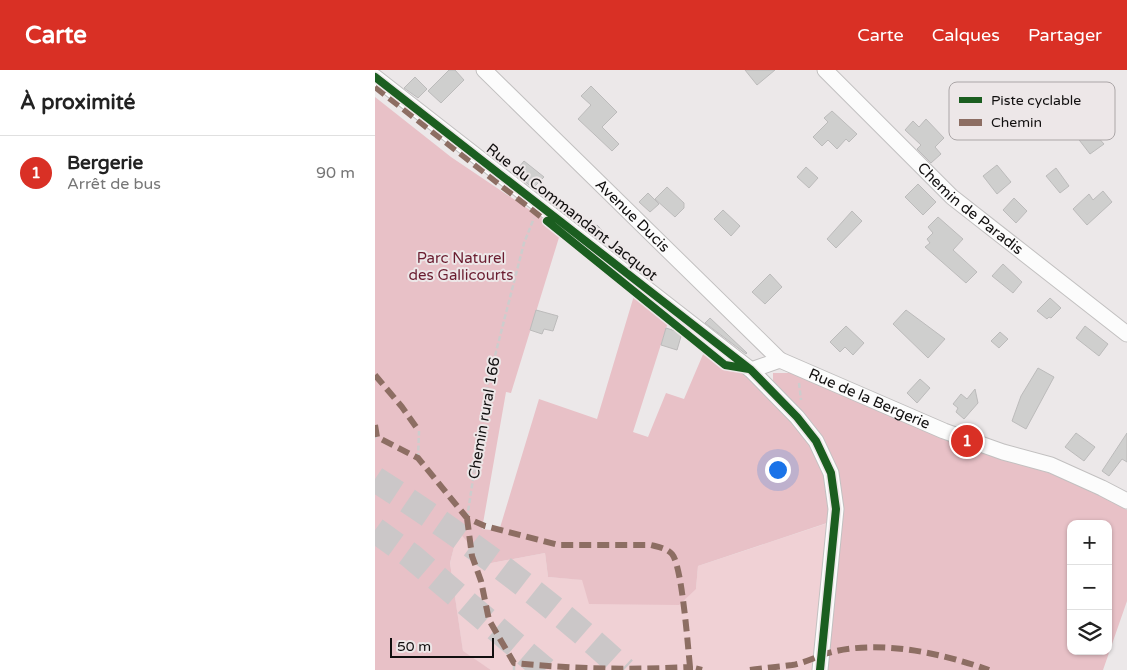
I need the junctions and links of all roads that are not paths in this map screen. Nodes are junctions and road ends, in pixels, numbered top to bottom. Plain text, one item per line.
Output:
1 (484, 70) edge
2 (825, 70) edge
3 (375, 77) edge
4 (1127, 334) edge
5 (779, 360) junction
6 (751, 370) junction
7 (1127, 501) edge
8 (820, 670) edge

1 - 5 street, Avenue Ducis
2 - 4 street, Chemin de Paradis
3 - 6 street, Rue du Commandant Jacquot
5 - 6 street
5 - 7 street, Rue de la Bergerie
6 - 8 street, Rue du Commandant Jacquot

